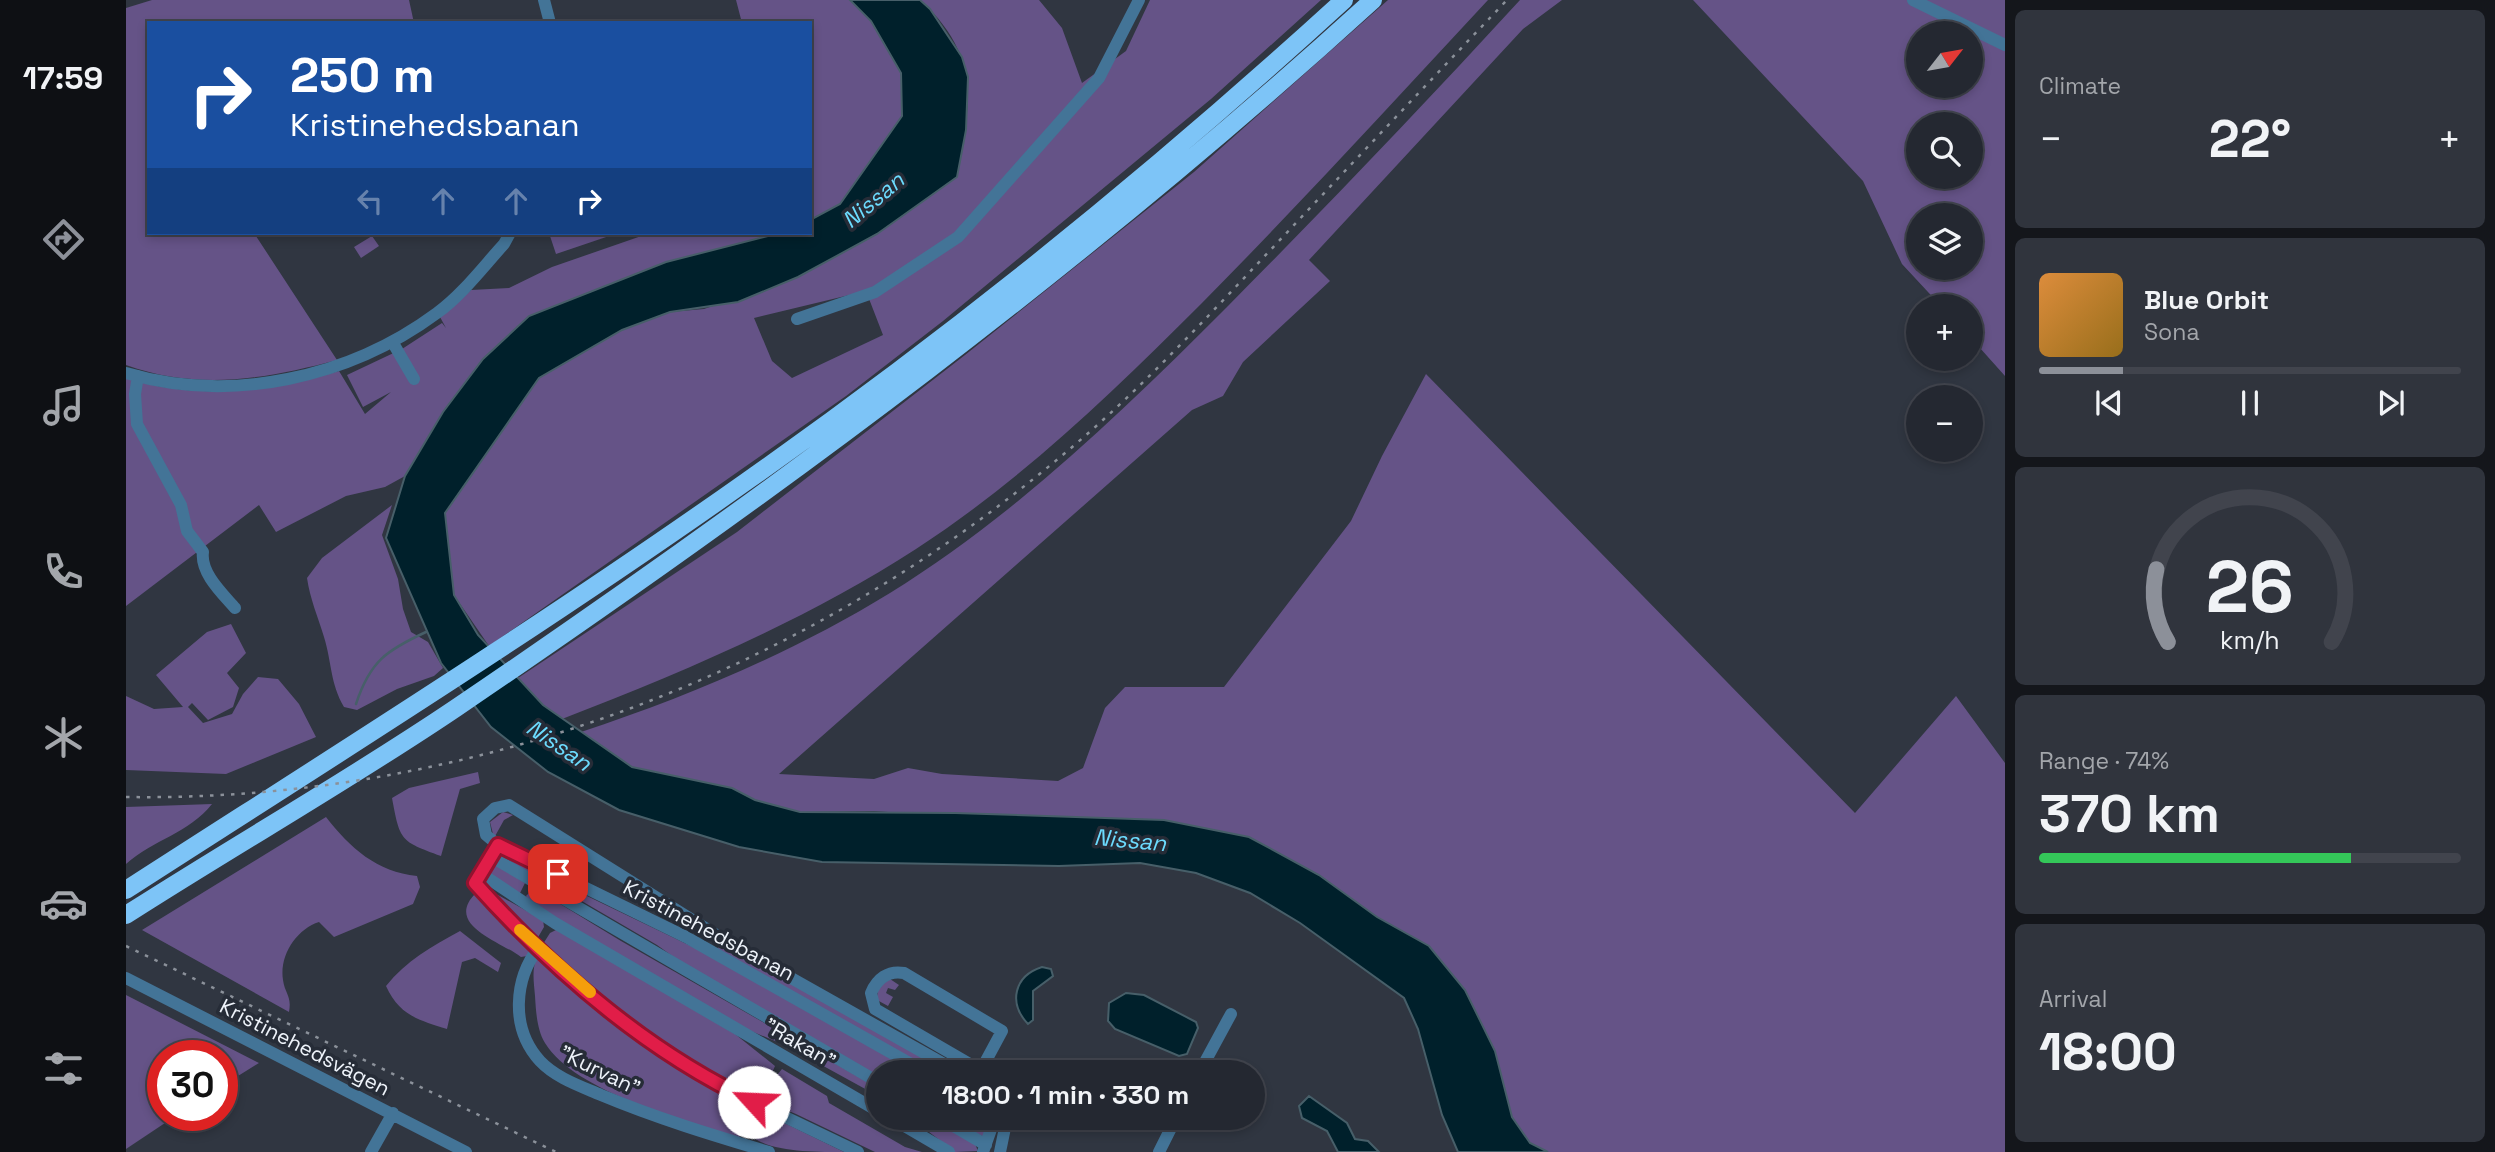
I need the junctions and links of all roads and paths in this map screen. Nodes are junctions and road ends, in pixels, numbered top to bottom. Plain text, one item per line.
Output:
1 (544, 0) edge
2 (1139, 0) edge
3 (1344, 0) edge
4 (1373, 0) edge
5 (1913, 0) edge
6 (549, 21) edge
7 (2005, 45) edge
8 (508, 235) edge
9 (797, 319) dead end
10 (393, 343) junction
11 (132, 375) edge
12 (414, 379) dead end
13 (235, 608) dead end
14 (494, 850) junction
15 (480, 873) junction
16 (126, 890) edge
17 (126, 915) edge
18 (539, 947) junction
19 (126, 978) edge
20 (1231, 1014) dead end
21 (904, 1060) edge
22 (937, 1060) edge
23 (1206, 1060) edge
24 (983, 1071) edge
25 (866, 1075) edge
26 (866, 1104) edge
27 (393, 1113) junction
28 (912, 1130) edge
29 (957, 1130) edge
30 (991, 1130) edge
31 (1005, 1130) edge
32 (1170, 1130) edge
33 (984, 1149) edge
34 (371, 1152) edge
35 (466, 1152) edge
36 (769, 1152) edge
37 (858, 1152) edge
38 (949, 1152) edge
39 (1000, 1152) edge
40 (1159, 1152) edge

1 - 6 street
2 - 9 street
3 - 16 highway
4 - 17 highway
5 - 7 street
8 - 10 street
10 - 11 street
10 - 12 street
11 - 13 street
14 - 15 street
14 - 21 street, Kristinehedsbanan
14 - 22 street
14 - 25 street
15 - 18 street
15 - 26 street, "Rakan"
18 - 36 street, "Kurvan"
18 - 37 street
19 - 27 street, Kristinehedsvägen
20 - 23 street
24 - 24 street
27 - 34 street
27 - 35 street, Kristinehedsvägen
28 - 38 street
29 - 33 street
30 - 33 street
31 - 39 street
32 - 40 street

